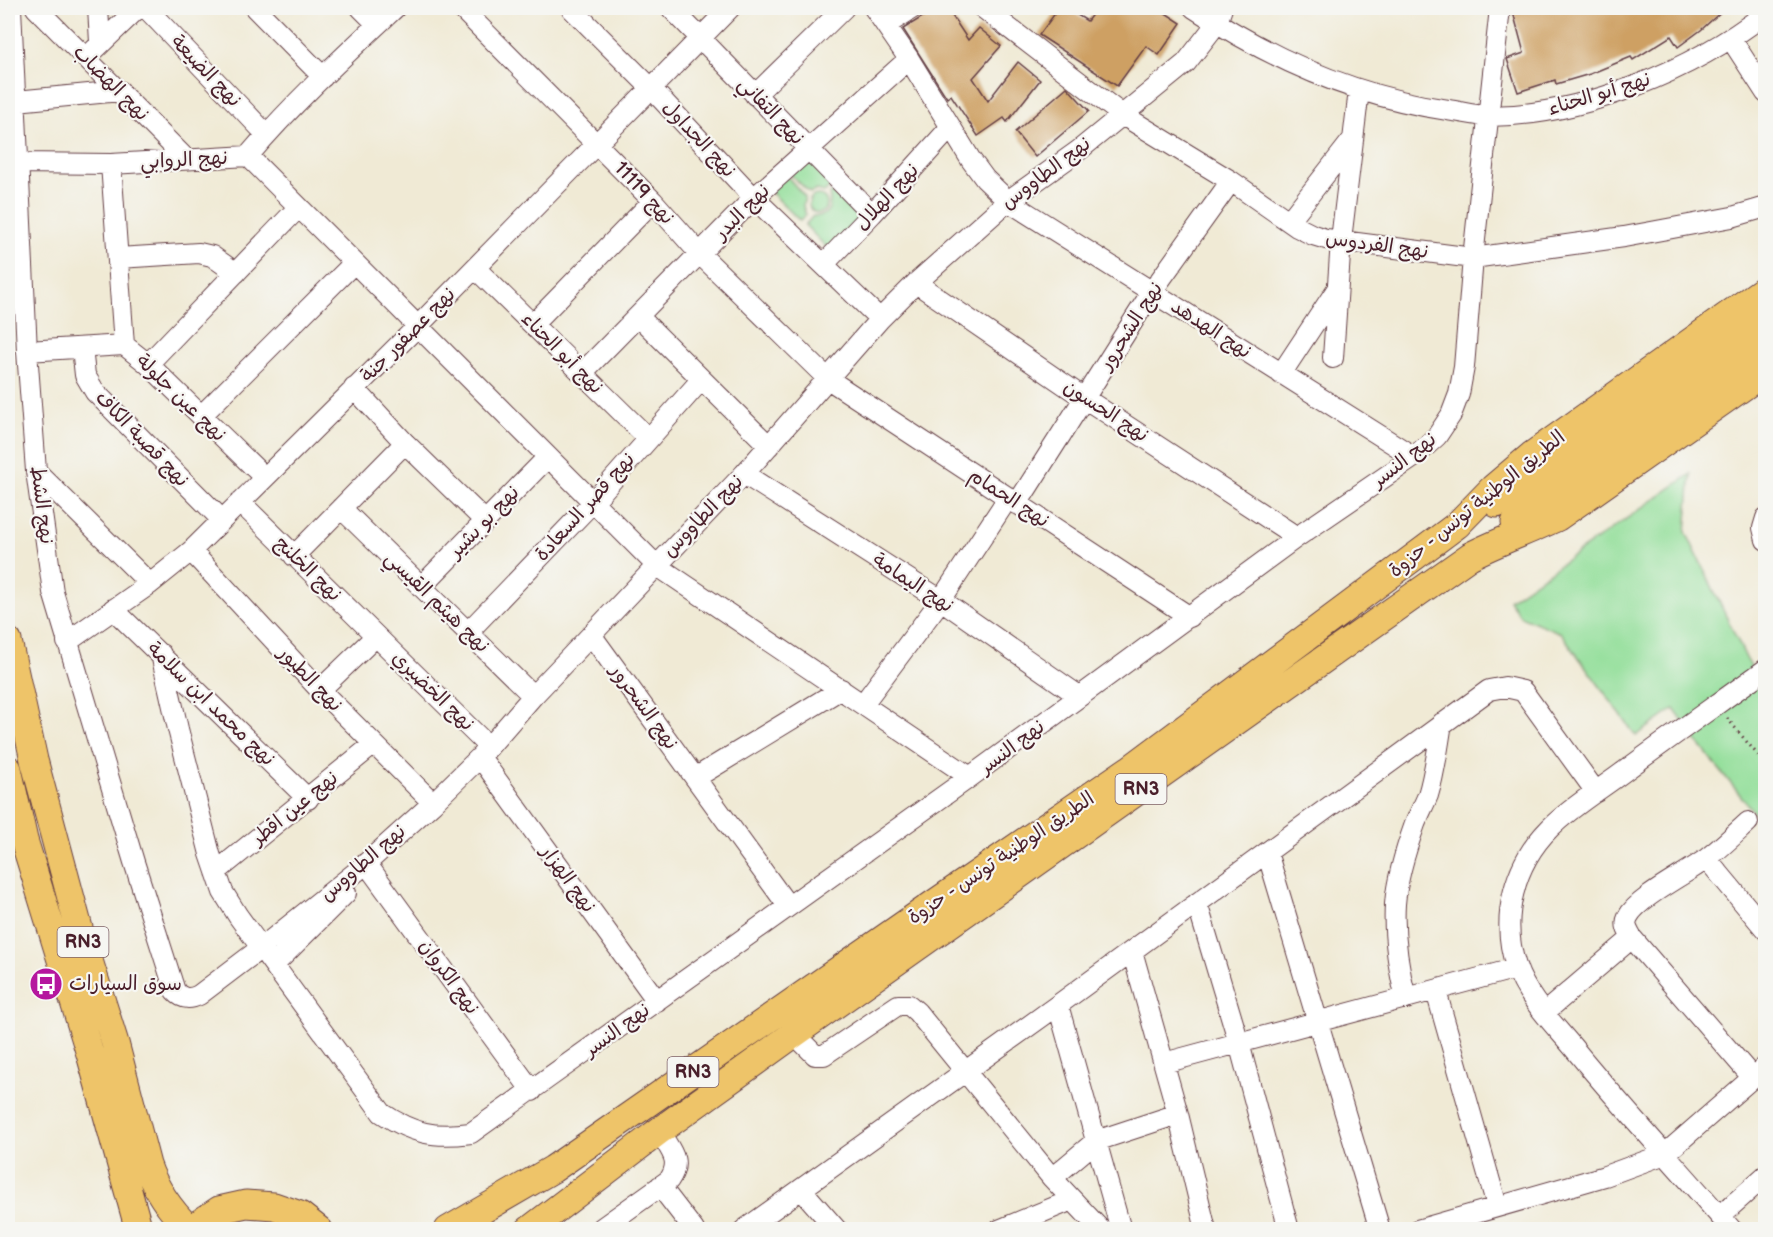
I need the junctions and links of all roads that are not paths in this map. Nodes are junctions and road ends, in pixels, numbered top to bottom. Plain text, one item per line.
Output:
1 (11, 8) edge
2 (36, 8) edge
3 (98, 8) edge
4 (138, 8) edge
5 (146, 8) edge
6 (255, 8) edge
7 (361, 8) edge
8 (395, 8) edge
9 (461, 8) edge
10 (571, 8) edge
11 (671, 8) edge
12 (730, 8) edge
13 (844, 8) edge
14 (874, 8) edge
15 (913, 8) edge
16 (983, 8) edge
17 (1194, 8) edge
18 (1500, 8) edge
19 (1766, 13) edge
20 (1220, 15) edge
21 (378, 24) junction
22 (886, 25) junction
23 (699, 38) junction
24 (1731, 39) junction
25 (100, 42) junction
26 (87, 57) junction
27 (909, 58) junction
28 (323, 77) junction
29 (651, 88) junction
30 (1359, 90) junction
31 (120, 91) junction
32 (1766, 93) edge
33 (755, 94) junction
34 (16, 101) junction
35 (1121, 114) junction
36 (1488, 116) junction
37 (950, 128) junction
38 (266, 134) junction
39 (1353, 139) junction
40 (597, 143) junction
41 (808, 148) junction
42 (248, 156) junction
43 (186, 159) junction
44 (18, 163) junction
45 (111, 164) junction
46 (1231, 181) junction
47 (754, 198) junction
48 (653, 201) junction
49 (1008, 201) junction
50 (1766, 207) edge
51 (298, 208) junction
52 (872, 214) junction
53 (1289, 221) junction
54 (1341, 240) junction
55 (700, 254) junction
56 (118, 258) junction
57 (1473, 258) junction
58 (354, 263) junction
59 (824, 264) junction
60 (475, 268) junction
61 (236, 273) junction
62 (916, 283) junction
63 (1339, 285) junction
64 (1766, 288) edge
65 (1153, 290) junction
66 (1766, 314) edge
67 (639, 317) junction
68 (880, 319) junction
69 (533, 324) junction
70 (417, 327) junction
71 (1766, 343) edge
72 (124, 345) junction
73 (82, 348) junction
74 (27, 351) junction
75 (1333, 358) dead end
76 (148, 364) junction
77 (1766, 370) edge
78 (582, 373) junction
79 (1281, 374) junction
80 (828, 379) junction
81 (701, 380) junction
82 (354, 388) junction
83 (1084, 398) junction
84 (201, 416) junction
85 (648, 438) junction
86 (405, 444) junction
87 (769, 446) junction
88 (1414, 456) junction
89 (547, 458) junction
90 (36, 471) junction
91 (744, 474) junction
92 (264, 477) junction
93 (1012, 501) junction
94 (240, 502) junction
95 (593, 502) junction
96 (340, 508) junction
97 (1766, 518) edge
98 (222, 520) junction
99 (485, 521) junction
100 (1457, 525) junction
101 (1298, 537) junction
102 (1766, 540) edge
103 (191, 551) junction
104 (294, 556) junction
105 (1470, 556) junction
106 (656, 565) junction
107 (150, 584) junction
108 (421, 587) junction
109 (941, 600) junction
110 (113, 609) junction
111 (1190, 617) junction
112 (468, 632) junction
113 (376, 636) junction
114 (592, 636) junction
115 (8, 641) edge
116 (67, 642) junction
117 (161, 654) junction
118 (1766, 669) edge
119 (841, 689) junction
120 (320, 690) junction
121 (533, 696) junction
122 (1079, 696) junction
123 (863, 704) junction
124 (1442, 723) junction
125 (374, 744) junction
126 (485, 752) junction
127 (34, 759) junction
128 (8, 769) edge
129 (970, 777) junction
130 (695, 778) junction
131 (1596, 792) junction
132 (43, 794) junction
133 (11, 797) edge
134 (308, 799) junction
135 (433, 803) junction
136 (1748, 822) dead end
137 (1267, 852) junction
138 (1707, 859) junction
139 (364, 865) junction
140 (216, 872) junction
141 (1197, 903) junction
142 (788, 906) junction
143 (1766, 930) edge
144 (1632, 939) junction
145 (261, 948) junction
146 (1132, 951) junction
147 (274, 965) junction
148 (1517, 968) junction
149 (173, 984) joint
150 (1436, 991) junction
151 (1406, 999) junction
152 (657, 1001) junction
153 (1058, 1005) junction
154 (1544, 1013) junction
155 (1318, 1022) junction
156 (794, 1034) junction
157 (1239, 1042) junction
158 (1164, 1063) junction
159 (965, 1072) junction
160 (1759, 1072) edge
161 (532, 1091) junction
162 (1178, 1114) junction
163 (659, 1131) junction
164 (1096, 1142) junction
165 (1665, 1154) junction
166 (1766, 1175) edge
167 (1052, 1178) junction
168 (660, 1186) junction
169 (801, 1189) junction
170 (1072, 1200) junction
171 (1497, 1206) junction
172 (1726, 1226) edge
173 (1430, 1228) edge
174 (189, 1229) edge
175 (139, 1230) edge
176 (319, 1230) edge
177 (448, 1230) edge
178 (529, 1230) edge
179 (599, 1230) edge
180 (694, 1230) edge
181 (744, 1230) edge
182 (837, 1230) edge
183 (999, 1230) edge
184 (1101, 1230) edge
185 (1122, 1230) edge
186 (1206, 1230) edge
187 (1289, 1230) edge
188 (1380, 1230) edge

1 - 34 street, نهج الشط
2 - 26 street, نهج الهضاب
3 - 25 street
4 - 25 street
5 - 38 street, نهج الضيعة
6 - 28 street
7 - 21 street
8 - 21 street, نهج الروابي
9 - 40 street, نهج 11119
10 - 29 street, نهج الجداول
11 - 23 street, نهج التفاني
12 - 23 street, نهج عصفور جنة
13 - 33 street
14 - 22 street, نهج الهدهد
15 - 22 street
16 - 35 street, نهج الفردوس
17 - 20 street, نهج أبو الحناء
18 - 36 street, نهج النسر
19 - 24 street, نهج أبو الحناء
20 - 30 street, نهج أبو الحناء
20 - 35 street, نهج الطاووس
21 - 28 street, نهج الروابي
22 - 27 street, نهج الهدهد
23 - 29 street, نهج عصفور جنة
23 - 33 street, نهج التفاني
24 - 32 street
24 - 36 street, نهج أبو الحناء
25 - 26 street
26 - 31 street, نهج الهضاب
27 - 37 street, نهج الهدهد
27 - 41 street, نهج البدر
28 - 38 street, نهج الروابي
29 - 40 street, نهج عصفور جنة
29 - 47 street, نهج الجداول
30 - 36 street, نهج أبو الحناء
30 - 39 street
31 - 34 street
31 - 43 street, نهج الهضاب
33 - 41 street, نهج التفاني
34 - 44 street, نهج الشط
35 - 46 street, نهج الفردوس
35 - 49 street, نهج الطاووس
36 - 57 street, نهج النسر
37 - 49 street, نهج الهدهد
37 - 52 street, نهج الهلال
38 - 42 street, نهج الروابي
39 - 53 street
39 - 54 street
40 - 48 street, نهج 11119
40 - 60 street, نهج عصفور جنة
41 - 47 street, نهج البدر
41 - 52 street, نهج التفاني
42 - 43 street, نهج الروابي
42 - 51 street
43 - 45 street, نهج الروابي
44 - 45 street, نهج الروابي
44 - 74 street, نهج الشط
45 - 56 street, نهج عين جلولة
46 - 53 street, نهج الفردوس
46 - 65 street, نهج الشحرور
47 - 55 street, نهج البدر
47 - 59 street, نهج الجداول
48 - 55 street, نهج 11119
48 - 69 street
49 - 62 street, نهج الطاووس
49 - 65 street, نهج الهدهد
50 - 57 street, نهج الفردوس
51 - 58 street
51 - 61 street
52 - 59 street, نهج الهلال
53 - 54 street, نهج الفردوس
54 - 57 street, نهج الفردوس
54 - 63 street
55 - 67 street, نهج البدر
55 - 80 street, نهج 11119
56 - 61 street
56 - 72 street, نهج عين جلولة
57 - 88 street, نهج النسر
58 - 70 street
58 - 84 street
59 - 68 street, نهج الجداول
60 - 69 street, نهج أبو الحناء
60 - 70 street, نهج عصفور جنة
61 - 76 street
62 - 68 street, نهج الطاووس
62 - 83 street, نهج الحسون
63 - 75 street
63 - 79 street
64 - 100 highway, الطريق الوطنية تونس - حزوة / RN3
65 - 79 street, نهج الهدهد
65 - 83 street, نهج الشحرور
66 - 100 highway
67 - 78 street, نهج البدر
67 - 81 street
68 - 80 street, نهج الطاووس
69 - 78 street, نهج أبو الحناء
70 - 82 street, نهج عصفور جنة
70 - 89 street
71 - 105 highway
72 - 73 street
72 - 76 street, نهج عين جلولة
73 - 74 street
73 - 98 street, نهج قصبة الكاف
74 - 90 street, نهج الشط
76 - 84 street, نهج عين جلولة
77 - 105 highway, الطريق الوطنية تونس - حزوة / RN3
78 - 85 street, نهج أبو الحناء
79 - 88 street, نهج الهدهد
80 - 87 street, نهج الطاووس
80 - 93 street, نهج الحمام
81 - 85 street, نهج قصر السعادة
81 - 87 street
82 - 86 street
82 - 92 street, نهج عصفور جنة
83 - 93 street, نهج الشحرور
83 - 101 street, نهج الحسون
84 - 92 street, نهج عين جلولة
85 - 95 street, نهج قصر السعادة
86 - 96 street
86 - 99 street
87 - 91 street, نهج الطاووس
88 - 101 street, نهج النسر
89 - 95 street
89 - 99 street, نهج بو بشير
90 - 107 street
90 - 116 street, نهج الشط
91 - 106 street, نهج الطاووس
91 - 109 street, نهج اليمامة
92 - 94 street, نهج عصفور جنة
93 - 109 street, نهج الشحرور
93 - 111 street, نهج الحمام
94 - 98 street, نهج عصفور جنة
94 - 104 street, نهج الخلنج
95 - 106 street
95 - 112 street, نهج قصر السعادة
96 - 104 street
96 - 108 street, نهج هيثم القيسي
97 - 102 street
98 - 103 street, نهج عصفور جنة
99 - 108 street, نهج بو بشير
100 - 177 highway, الطريق الوطنية تونس - حزوة / RN3
101 - 111 street, نهج النسر
103 - 107 street, نهج عصفور جنة
103 - 120 street, نهج الطيور
104 - 113 street, نهج الخلنج
105 - 156 highway, الطريق الوطنية تونس - حزوة / RN3
106 - 114 street, نهج الطاووس
106 - 119 street
107 - 110 street, نهج عصفور جنة
108 - 112 street, نهج هيثم القيسي
109 - 122 street, نهج اليمامة
109 - 123 street, نهج الشحرور
110 - 116 street, نهج عصفور جنة
110 - 117 street, نهج محمد ابن سلامة
111 - 122 street, نهج النسر
112 - 121 street, نهج هيثم القيسي
113 - 120 street
113 - 126 street, نهج الخضيري
114 - 121 street, نهج الطاووس
114 - 130 street, نهج الشحرور
115 - 127 highway, RN3
116 - 149 street, نهج الشط
117 - 134 street, نهج محمد ابن سلامة
117 - 140 street, نهج النسر
118 - 131 street
119 - 123 street
119 - 130 street
120 - 125 street, نهج الطيور
121 - 126 street, نهج الطاووس
122 - 129 street, نهج النسر
123 - 129 street
124 - 131 street
124 - 137 street
124 - 151 street
125 - 134 street, نهج عين اقطر
125 - 135 street, نهج الطيور
126 - 135 street, نهج الطاووس
126 - 152 street, نهج الهزار
127 - 128 street
127 - 132 highway, RN3
128 - 133 highway, RN3
129 - 142 street, نهج النسر
130 - 142 street, نهج الشحرور
131 - 148 street
132 - 133 street
132 - 174 highway, RN3
133 - 175 highway, RN3
134 - 140 street, نهج عين اقطر
135 - 139 street, نهج الطاووس
136 - 138 street
137 - 141 street
137 - 155 street
138 - 143 street
138 - 144 street
139 - 145 street, نهج الطاووس
139 - 147 street
139 - 161 street, نهج الكروان
140 - 145 street, نهج النسر
141 - 146 street
141 - 157 street
142 - 152 street, نهج النسر
144 - 154 street
144 - 160 street
145 - 147 street, نهج النسر
145 - 149 street, نهج الطاووس
146 - 153 street
146 - 158 street
147 - 161 street, نهج النسر
148 - 150 street
148 - 154 street
150 - 151 street
150 - 171 street
151 - 155 street
152 - 161 street, نهج النسر
153 - 159 street
153 - 164 street
154 - 165 street
155 - 157 street
155 - 188 street
156 - 159 street
156 - 163 highway, الطريق الوطنية تونس - حزوة / RN3
157 - 158 street
157 - 187 street
158 - 162 street
159 - 167 street
159 - 169 street
160 - 165 street
162 - 164 street
162 - 186 street
163 - 168 street
163 - 178 highway, الطريق الوطنية تونس - حزوة / RN3
164 - 167 street
164 - 185 street
165 - 171 street
165 - 172 street
166 - 172 street
167 - 170 street
168 - 179 street
168 - 180 street
169 - 181 street
169 - 182 street
170 - 183 street
170 - 184 street
171 - 173 street
174 - 176 highway, RN3

